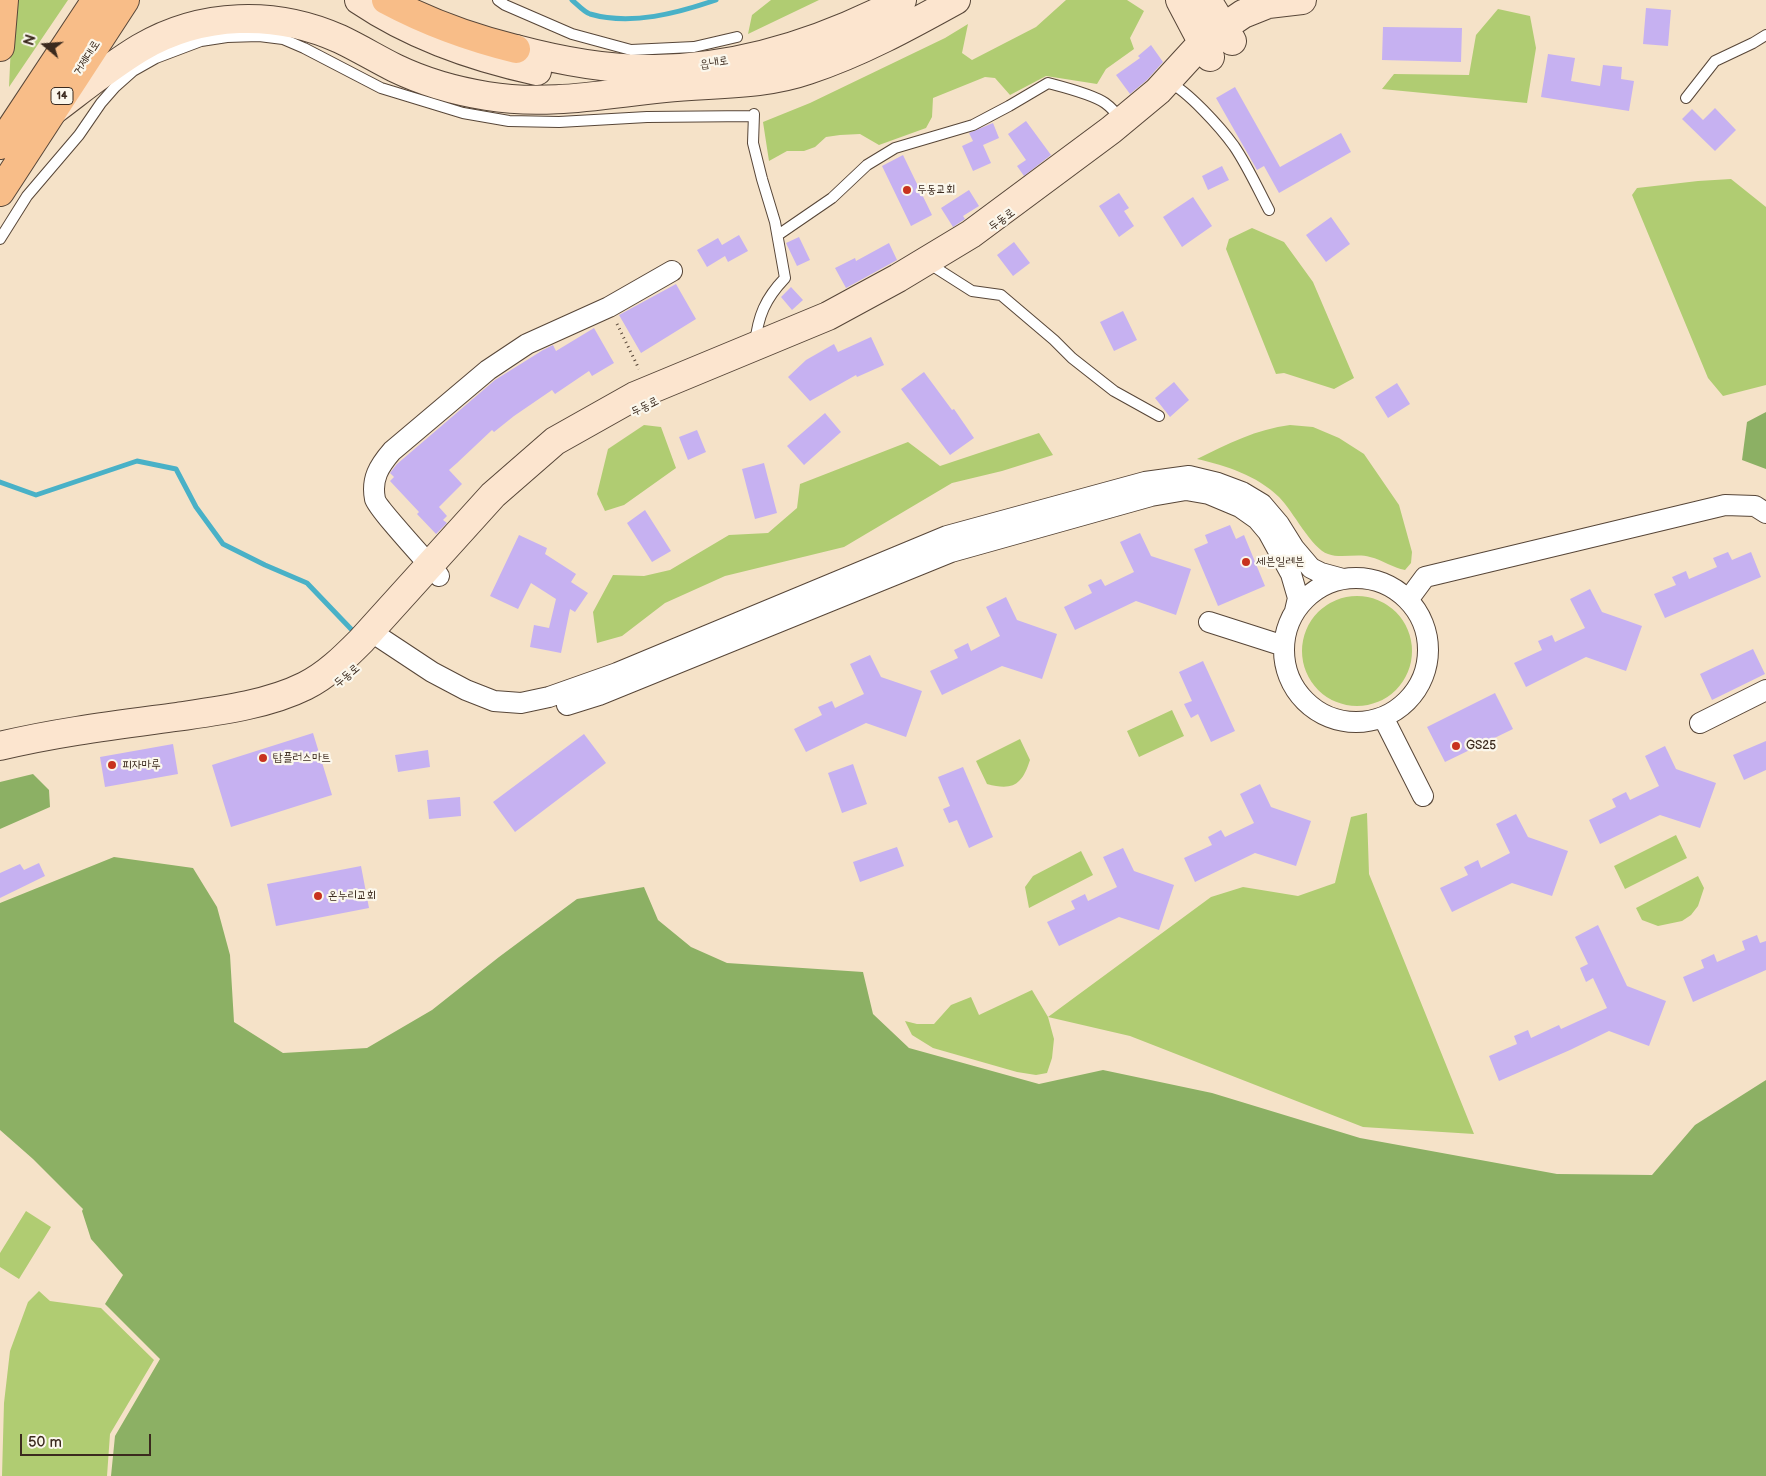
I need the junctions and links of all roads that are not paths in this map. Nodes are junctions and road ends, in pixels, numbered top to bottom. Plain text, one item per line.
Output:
1 (4, 0) edge
2 (96, 0) edge
3 (125, 0) edge
4 (132, 0) edge
5 (359, 0) edge
6 (386, 0) edge
7 (414, 0) edge
8 (498, 0) edge
9 (902, 0) edge
10 (956, 0) edge
11 (1180, 0) edge
12 (1296, 1) edge
13 (1212, 30) edge
14 (105, 31) junction
15 (1766, 35) edge
16 (737, 37) dead end
17 (0, 47) edge
18 (516, 50) junction
19 (1172, 84) junction
20 (665, 88) junction
21 (1686, 98) dead end
22 (52, 112) junction
23 (1125, 125) junction
24 (0, 145) edge
25 (0, 192) edge
26 (1269, 210) dead end
27 (778, 235) junction
28 (0, 239) edge
29 (929, 264) junction
30 (672, 271) dead end
31 (754, 353) junction
32 (1159, 416) dead end
33 (1766, 513) edge
34 (434, 571) junction
35 (1343, 579) junction
36 (1408, 600) junction
37 (1295, 611) junction
38 (1209, 622) dead end
39 (372, 640) junction
40 (1284, 646) junction
41 (1766, 690) edge
42 (1383, 718) junction
43 (1700, 722) dead end
44 (0, 746) edge
45 (0, 761) edge
46 (1424, 796) dead end

1 - 17 highway
2 - 24 highway, 거제대로 / 14
3 - 14 highway, 거제대로 / 14
4 - 14 street
5 - 20 street
6 - 18 highway
7 - 18 highway
8 - 16 lane
9 - 18 street, 읍내로
10 - 20 street, 읍내로
11 - 13 street
12 - 13 street, 두동로
13 - 19 street, 두동로
14 - 22 highway, 거제대로 / 14
15 - 21 lane
19 - 23 street, 두동로
19 - 26 lane
20 - 22 street
22 - 25 highway, 거제대로 / 14
23 - 27 lane
23 - 29 street, 두동로
27 - 28 lane
27 - 31 lane
29 - 31 street, 두동로
29 - 32 lane
30 - 34 street
31 - 34 street, 두동로
33 - 36 street
34 - 39 street, 두동로
35 - 36 street
35 - 37 street
35 - 39 street
36 - 42 street
37 - 39 street
37 - 40 street
38 - 40 street
39 - 44 street, 두동로
39 - 45 street, 두동로
40 - 42 street
41 - 43 street
42 - 46 street

